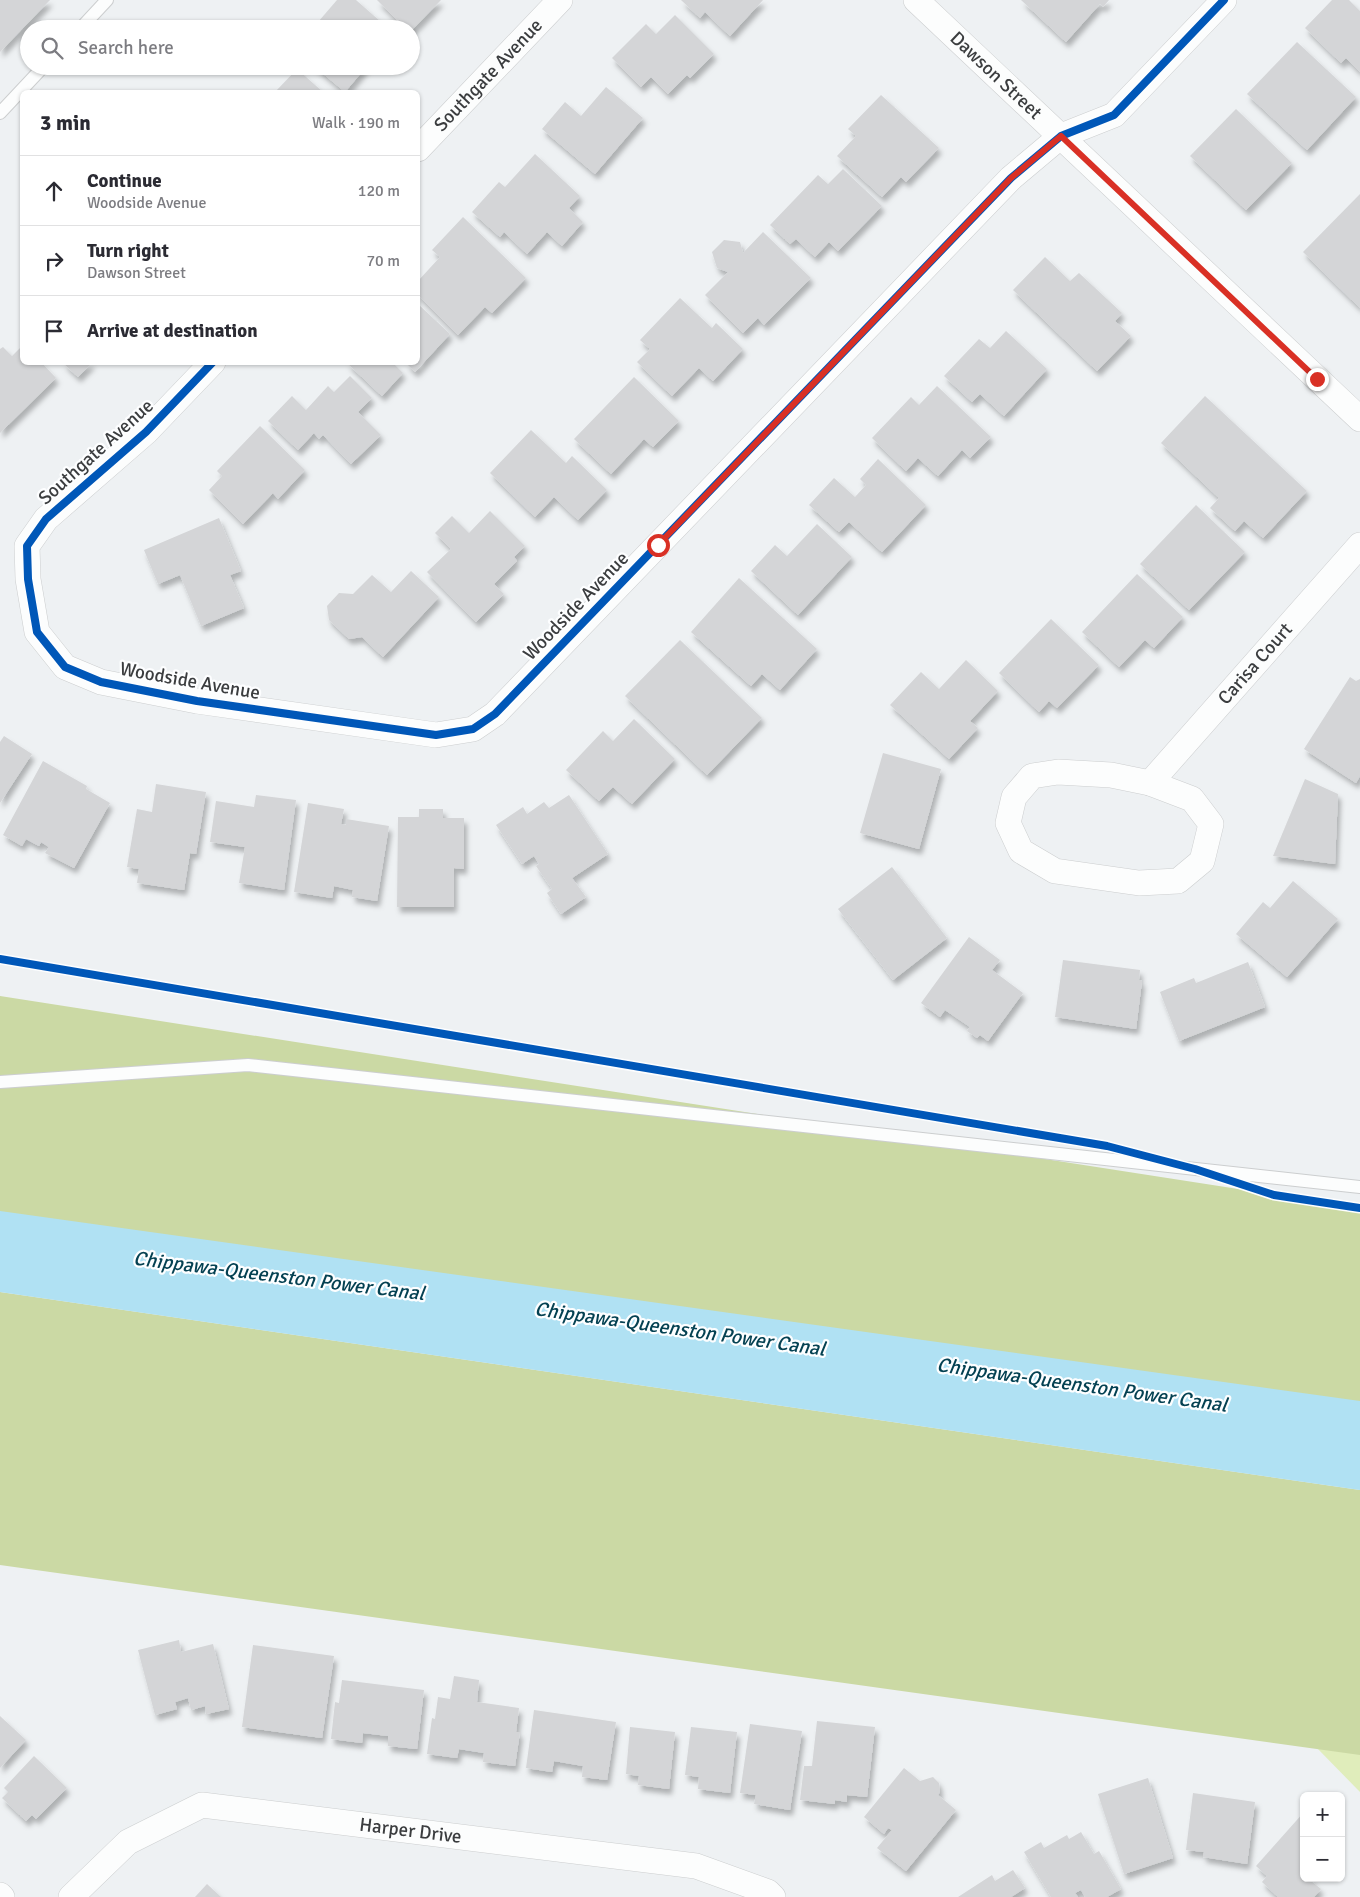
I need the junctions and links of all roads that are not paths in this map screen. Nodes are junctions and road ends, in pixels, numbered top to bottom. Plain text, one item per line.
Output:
1 (107, 0) edge
2 (560, 0) edge
3 (916, 0) edge
4 (1224, 0) edge
5 (88, 20) edge
6 (36, 75) edge
7 (22, 90) edge
8 (20, 92) edge
9 (0, 113) edge
10 (1061, 136) junction
11 (420, 147) edge
12 (210, 365) edge
13 (1360, 419) edge
14 (1360, 545) edge
15 (28, 579) joint
16 (1150, 782) junction
17 (0, 1082) edge
18 (1360, 1187) edge
19 (71, 1897) edge
20 (773, 1897) edge

1 - 5 lane
2 - 11 street, Southgate Avenue
3 - 10 street, Dawson Street
4 - 10 street, Woodside Avenue
6 - 7 lane
8 - 9 lane
10 - 13 street, Dawson Street
10 - 15 street, Woodside Avenue
12 - 15 street, Southgate Avenue
14 - 16 street, Carisa Court
16 - 16 street
17 - 18 lane
19 - 20 street, Harper Drive

